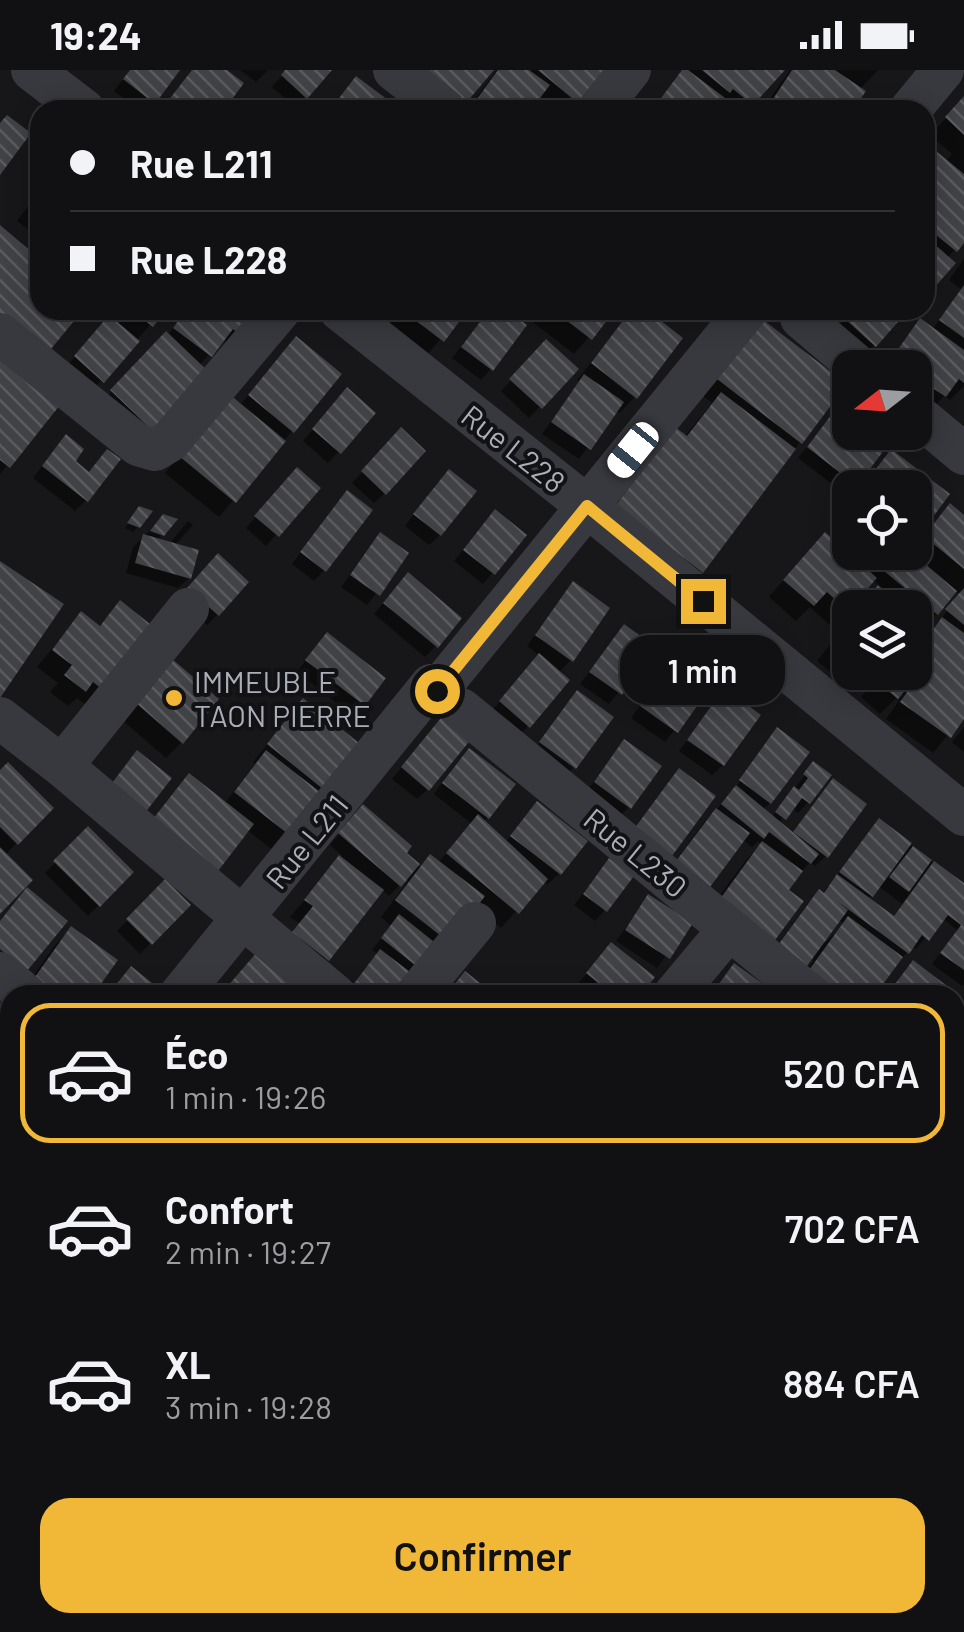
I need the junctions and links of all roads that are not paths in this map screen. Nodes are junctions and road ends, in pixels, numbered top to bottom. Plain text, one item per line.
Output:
1 (32, 70) edge
2 (394, 70) edge
3 (630, 70) edge
4 (942, 70) edge
5 (71, 100) edge
6 (432, 100) edge
7 (606, 100) edge
8 (918, 100) edge
9 (272, 320) edge
10 (353, 320) edge
11 (739, 320) edge
12 (803, 320) edge
13 (0, 334) edge
14 (839, 350) edge
15 (932, 423) edge
16 (959, 440) edge
17 (587, 506) junction
18 (188, 609) dead end
19 (443, 695) junction
20 (0, 718) edge
21 (62, 766) junction
22 (964, 816) edge
23 (244, 919) junction
24 (475, 922) dead end
25 (730, 929) junction
26 (188, 985) edge
27 (323, 985) edge
28 (424, 985) edge
29 (682, 985) edge
30 (798, 985) edge

1 - 5 street
2 - 6 street
3 - 7 street
4 - 8 street
9 - 13 street
10 - 17 street, Rue L228
11 - 17 street, Rue L211
12 - 14 street
15 - 16 street
17 - 19 street, Rue L211
17 - 22 street, Rue L228
18 - 21 street
19 - 23 street, Rue L211
19 - 25 street, Rue L230
20 - 21 street
21 - 23 street
23 - 26 street, Rue L211
23 - 27 street
24 - 28 street
25 - 29 street
25 - 30 street, Rue L230

